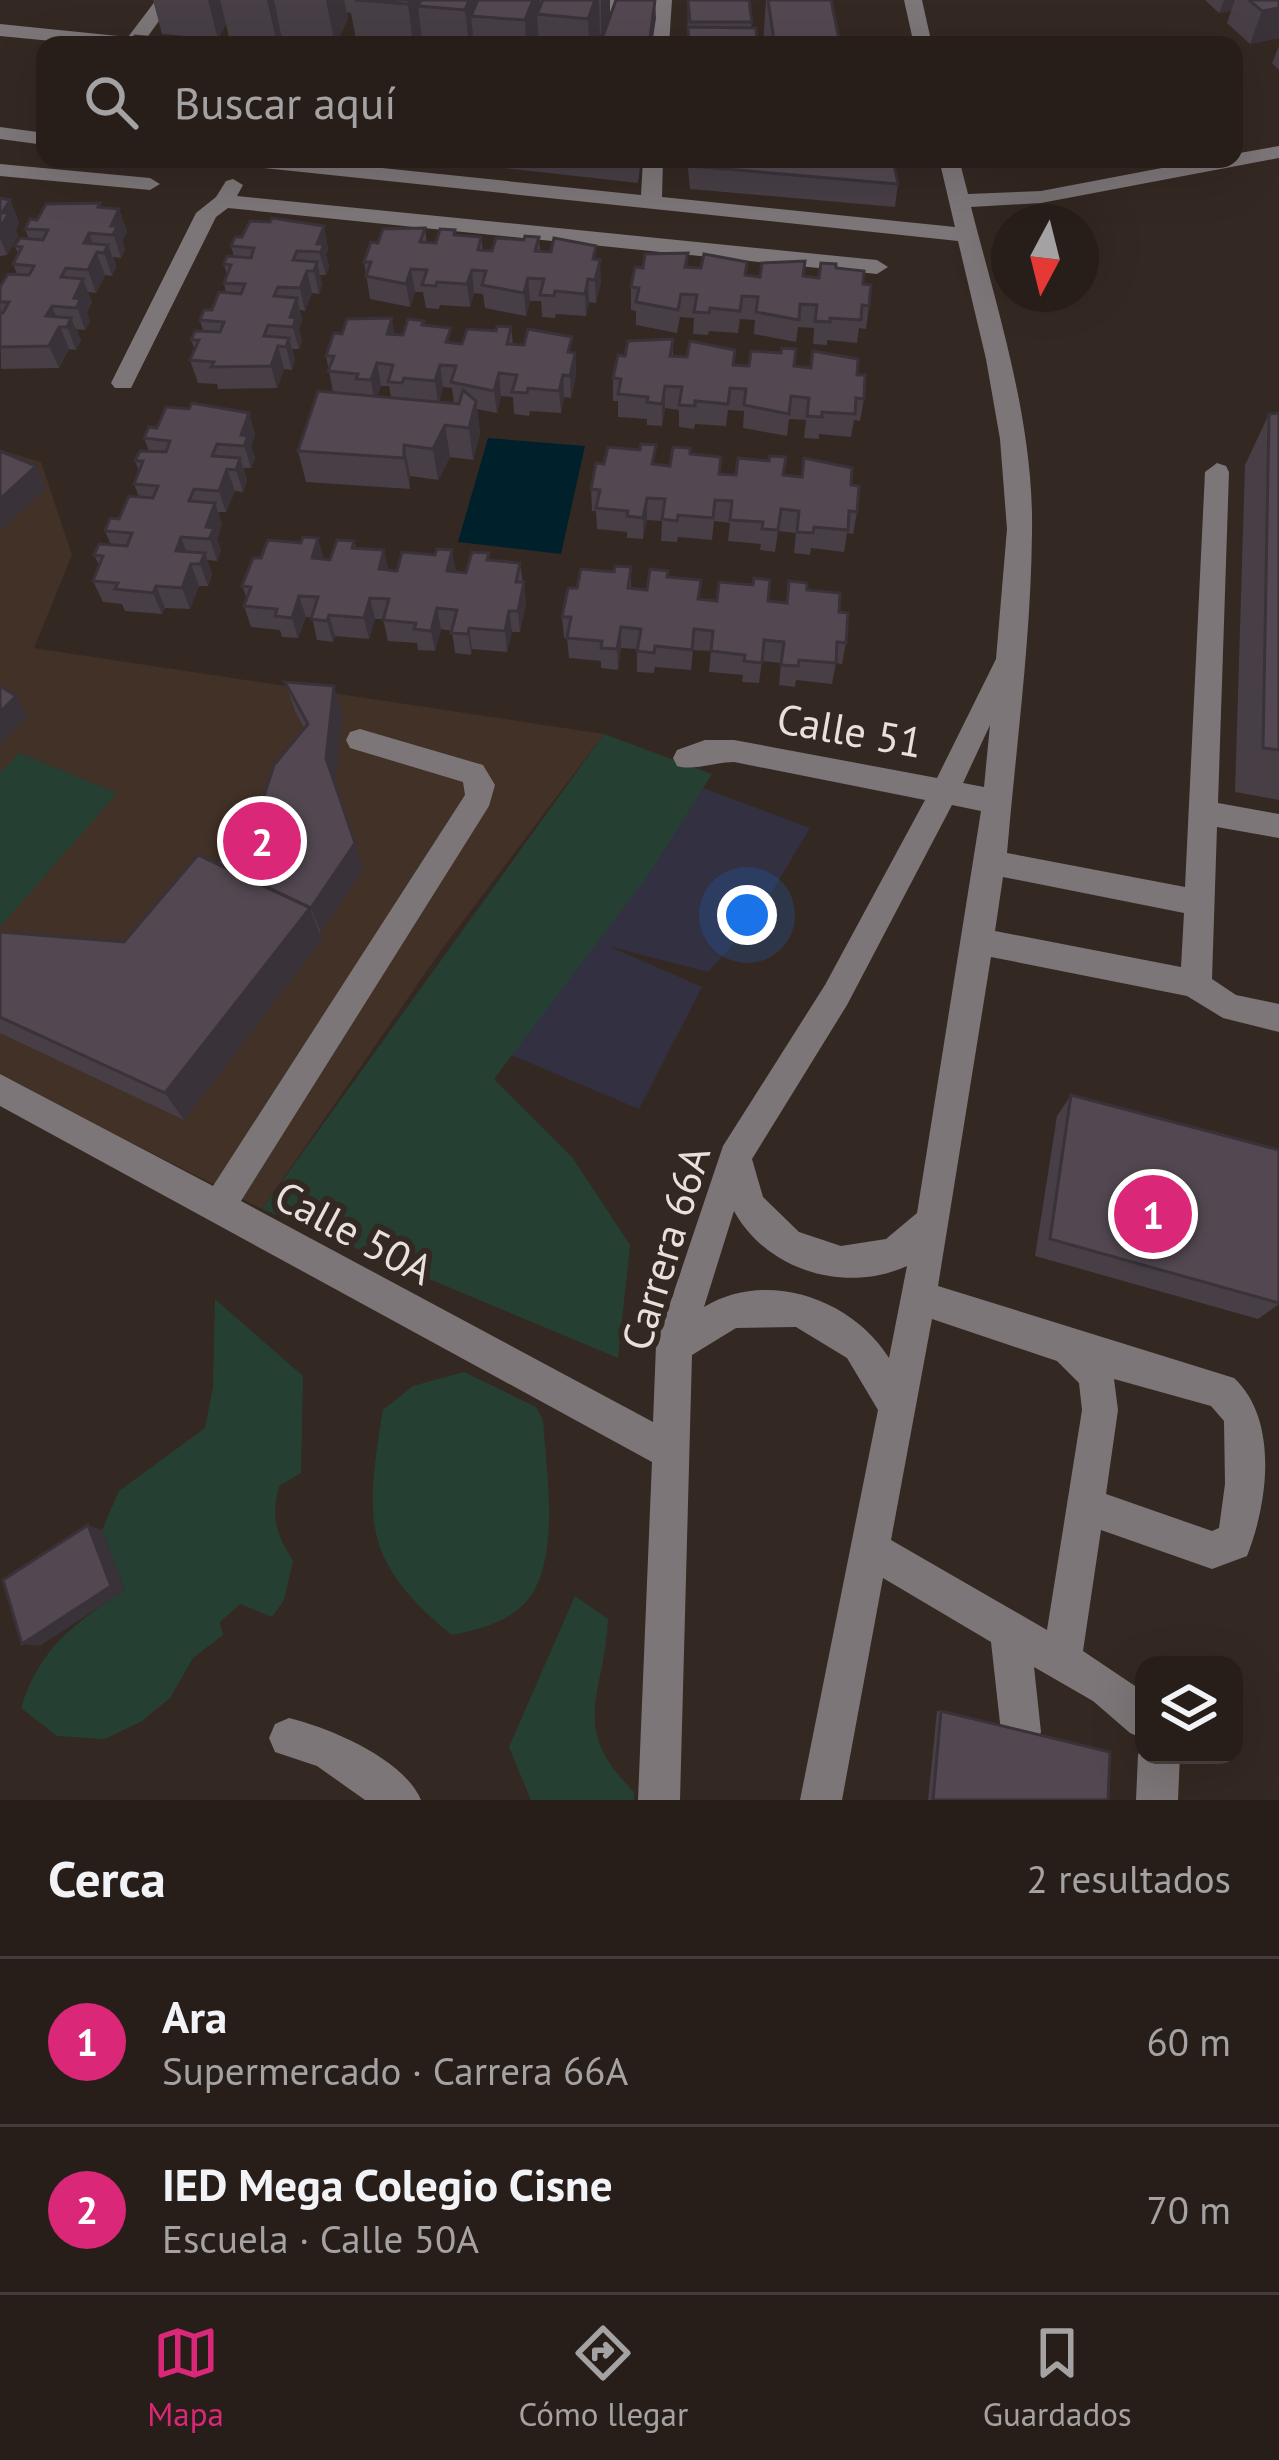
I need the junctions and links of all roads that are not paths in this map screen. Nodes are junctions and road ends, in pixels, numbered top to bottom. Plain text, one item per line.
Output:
1 (165, 0) edge
2 (553, 0) edge
3 (913, 0) edge
4 (663, 5) edge
5 (0, 30) edge
6 (57, 36) edge
7 (139, 36) edge
8 (661, 36) edge
9 (921, 36) edge
10 (0, 133) edge
11 (36, 138) edge
12 (1279, 152) edge
13 (1243, 157) edge
14 (242, 168) edge
15 (318, 168) edge
16 (653, 168) edge
17 (952, 168) edge
18 (1170, 168) edge
19 (0, 170) edge
20 (150, 184) dead end
21 (224, 201) junction
22 (959, 201) junction
23 (651, 205) junction
24 (965, 235) junction
25 (877, 266) dead end
26 (123, 382) dead end
27 (1216, 472) dead end
28 (1011, 646) junction
29 (360, 740) dead end
30 (688, 758) dead end
31 (942, 790) junction
32 (998, 802) junction
33 (1203, 812) junction
34 (1279, 826) edge
35 (991, 862) junction
36 (1199, 902) junction
37 (979, 941) junction
38 (1196, 984) junction
39 (1279, 1018) edge
40 (0, 1089) edge
41 (735, 1156) junction
42 (218, 1210) junction
43 (933, 1222) junction
44 (920, 1298) junction
45 (674, 1346) junction
46 (1069, 1347) junction
47 (898, 1408) junction
48 (667, 1450) junction
49 (1085, 1506) junction
50 (868, 1548) junction
51 (1010, 1630) junction
52 (1062, 1660) junction
53 (1135, 1711) edge
54 (1021, 1732) edge
55 (289, 1738) dead end
56 (1159, 1764) edge
57 (400, 1800) edge
58 (659, 1800) edge
59 (821, 1800) edge
60 (1157, 1800) edge

1 - 7 street
2 - 4 street
3 - 9 street
4 - 8 street
5 - 6 street
10 - 11 street
12 - 13 street
14 - 21 street
15 - 23 street
16 - 23 street
17 - 22 street, Carrera 66A
18 - 22 street
19 - 20 street
21 - 25 street
21 - 26 street
22 - 24 street, Carrera 66A
23 - 24 street
24 - 28 street, Carrera 66A
27 - 33 street
28 - 31 street, Carrera 66A
28 - 32 street, Carrera 66A
29 - 42 street
30 - 31 street, Calle 51
31 - 32 street, Calle 51
31 - 41 street, Carrera 66A
32 - 35 street, Carrera 66A
33 - 34 street
33 - 36 street
35 - 36 street
35 - 37 street, Carrera 66A
36 - 38 street
37 - 38 street
37 - 43 street, Carrera 66A
38 - 39 street
40 - 42 street, Calle 50A
41 - 43 street
41 - 45 street, Carrera 66A
42 - 48 street, Calle 50A
43 - 44 street, Carrera 66A
44 - 46 street
44 - 47 street, Carrera 66A
45 - 47 street
45 - 48 street, Carrera 66A
46 - 49 street
46 - 49 street
47 - 50 street, Carrera 66A
48 - 58 street, Carrera 66A
49 - 52 street
50 - 51 street
50 - 59 street, Carrera 66A
51 - 52 street
51 - 54 street
52 - 53 street
55 - 57 street
56 - 60 street

